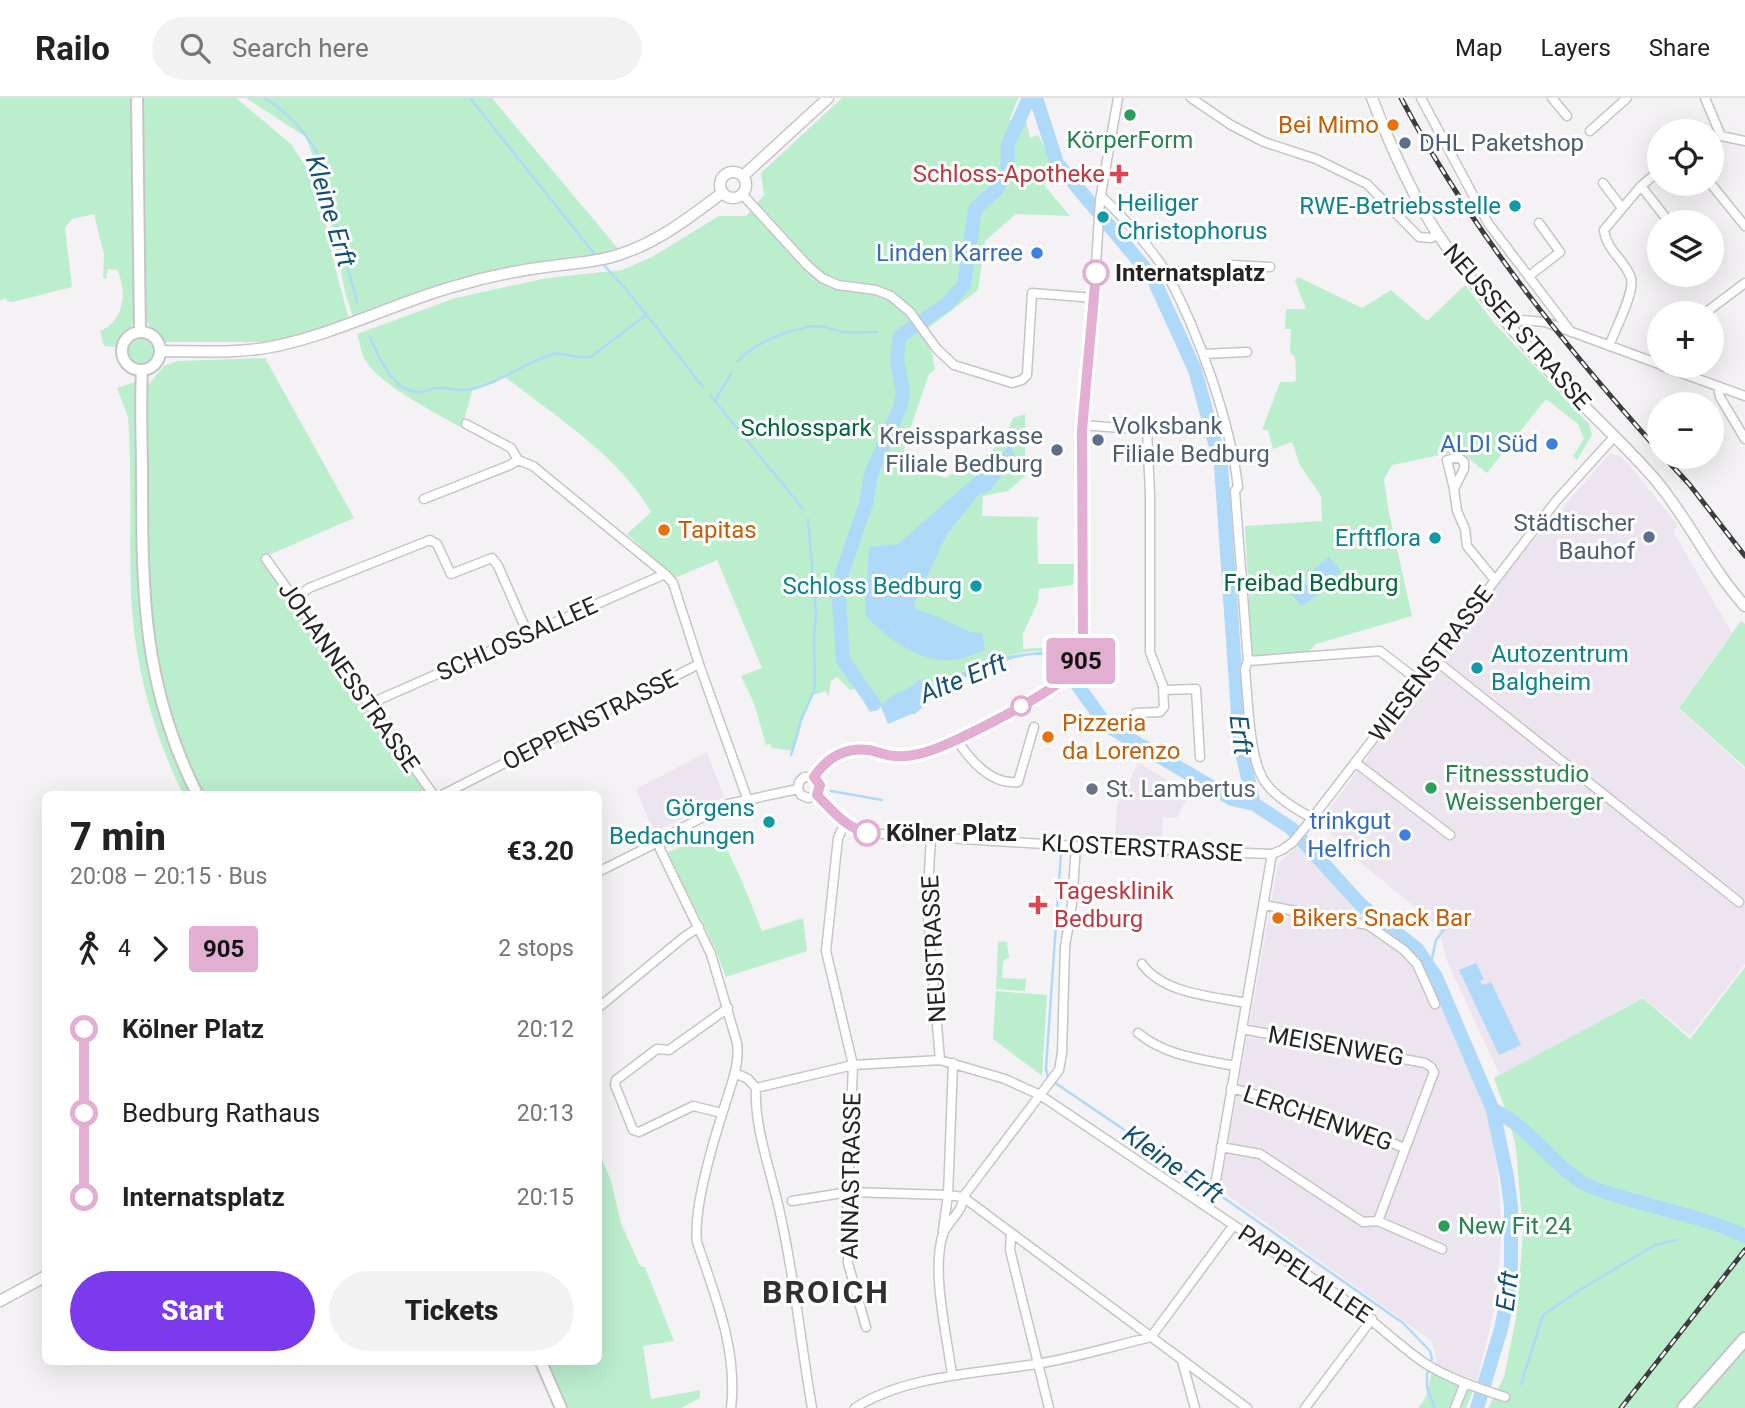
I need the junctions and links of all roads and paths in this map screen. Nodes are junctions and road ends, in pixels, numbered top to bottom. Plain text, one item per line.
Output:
1 (137, 98) edge
2 (828, 98) edge
3 (1118, 98) edge
4 (1191, 98) edge
5 (1372, 98) edge
6 (1421, 98) edge
7 (1552, 98) edge
8 (1627, 98) edge
9 (1705, 98) edge
10 (1567, 116) dead end
11 (1590, 131) dead end
12 (1745, 141) edge
13 (743, 176) junction
14 (1647, 181) edge
15 (1603, 183) dead end
16 (1641, 186) junction
17 (722, 193) junction
18 (743, 195) junction
19 (1721, 196) edge
20 (1101, 198) junction
21 (1622, 208) junction
22 (1660, 210) edge
23 (1539, 223) dead end
24 (1745, 226) edge
25 (1438, 234) junction
26 (1270, 267) dead end
27 (1166, 272) junction
28 (1529, 276) junction
29 (1745, 283) edge
30 (1094, 298) junction
31 (1721, 301) edge
32 (1511, 327) junction
33 (140, 332) junction
34 (1571, 332) junction
35 (1609, 346) junction
36 (160, 351) junction
37 (1247, 352) dead end
38 (1203, 354) junction
39 (1647, 360) edge
40 (142, 370) junction
41 (1693, 378) edge
42 (1718, 388) junction
43 (1745, 396) edge
44 (466, 424) dead end
45 (1082, 425) junction
46 (1614, 437) junction
47 (1745, 439) edge
48 (517, 460) junction
49 (1454, 489) dead end
50 (424, 499) dead end
51 (267, 559) dead end
52 (665, 573) junction
53 (1494, 579) junction
54 (295, 599) junction
55 (1745, 606) edge
56 (528, 634) junction
57 (1435, 660) junction
58 (1248, 661) junction
59 (699, 664) junction
60 (1419, 681) junction
61 (1164, 690) junction
62 (369, 704) junction
63 (1136, 713) dead end
64 (1034, 726) dead end
65 (957, 740) junction
66 (1200, 757) dead end
67 (1356, 763) junction
68 (814, 777) junction
69 (798, 789) junction
70 (196, 791) edge
71 (431, 791) edge
72 (450, 791) edge
73 (817, 795) junction
74 (747, 798) junction
75 (1310, 822) junction
76 (845, 823) junction
77 (1450, 835) dead end
78 (931, 837) junction
79 (660, 844) junction
80 (1072, 846) junction
81 (1272, 854) junction
82 (602, 870) edge
83 (1739, 902) dead end
84 (1264, 905) junction
85 (699, 928) junction
86 (1142, 964) dead end
87 (1246, 1003) junction
88 (1435, 1004) dead end
89 (602, 1005) edge
90 (728, 1008) junction
91 (1242, 1029) junction
92 (1138, 1032) dead end
93 (940, 1060) junction
94 (953, 1063) junction
95 (853, 1065) junction
96 (1235, 1066) junction
97 (735, 1073) junction
98 (755, 1088) junction
99 (1231, 1088) junction
100 (1040, 1095) junction
101 (722, 1113) junction
102 (1221, 1147) junction
103 (1405, 1148) junction
104 (849, 1192) junction
105 (948, 1195) junction
106 (963, 1197) junction
107 (792, 1200) dead end
108 (1202, 1203) junction
109 (1378, 1221) junction
110 (1233, 1226) junction
111 (943, 1233) junction
112 (1011, 1233) junction
113 (1441, 1250) dead end
114 (42, 1278) edge
115 (0, 1301) edge
116 (1372, 1319) junction
117 (866, 1327) dead end
118 (1151, 1337) junction
119 (1745, 1339) edge
120 (1182, 1361) junction
121 (1038, 1364) junction
122 (542, 1365) edge
123 (952, 1375) junction
124 (1465, 1382) junction
125 (1505, 1397) dead end
126 (561, 1408) edge
127 (731, 1408) edge
128 (812, 1408) edge
129 (855, 1408) edge
130 (1049, 1408) edge
131 (1195, 1408) edge
132 (1247, 1408) edge
133 (1305, 1408) edge
134 (1455, 1408) edge
135 (1684, 1408) edge

1 - 33 main road
2 - 13 street
3 - 20 street
4 - 25 street
5 - 25 street, NEUSSER STRASSE
6 - 28 street
7 - 10 street
8 - 11 street
9 - 12 street
13 - 17 street
13 - 18 street
14 - 16 street
15 - 21 street
16 - 21 street
16 - 22 street
17 - 18 street
17 - 36 street
18 - 30 street
19 - 24 street
20 - 27 street
20 - 30 street
21 - 35 street
23 - 28 street
25 - 32 street, NEUSSER STRASSE
26 - 27 street
27 - 38 street
28 - 34 street
29 - 31 street
30 - 45 street
32 - 34 street
32 - 46 street, NEUSSER STRASSE
33 - 36 main road
33 - 40 main road
34 - 35 street
35 - 39 street
36 - 40 main road
37 - 38 street
38 - 58 street
40 - 70 main road
41 - 42 street
42 - 43 street
42 - 47 street
44 - 48 street
45 - 61 street
45 - 65 street
46 - 53 street, WIESENSTRASSE
46 - 55 street, NEUSSER STRASSE
48 - 50 street
48 - 52 street
49 - 53 street
51 - 54 street, JOHANNESSTRASSE
52 - 56 street, SCHLOSSALLEE
52 - 59 street
53 - 57 street, WIESENSTRASSE
54 - 56 street
54 - 62 street, JOHANNESSTRASSE
56 - 62 street, SCHLOSSALLEE
57 - 60 street, WIESENSTRASSE
57 - 83 street
58 - 60 street
58 - 75 street
59 - 72 street, OEPPENSTRASSE
59 - 74 street
60 - 67 street, WIESENSTRASSE
61 - 63 street
61 - 66 street
62 - 71 street, JOHANNESSTRASSE
64 - 65 street
65 - 68 street
67 - 75 street, WIESENSTRASSE
67 - 77 street
68 - 69 street
68 - 73 street
69 - 73 street
69 - 74 street
73 - 76 street, KLOSTERSTRASSE
74 - 79 street
75 - 81 street, WIESENSTRASSE
76 - 78 street, KLOSTERSTRASSE
76 - 95 street, ANNASTRASSE
78 - 80 street, KLOSTERSTRASSE
78 - 93 street, NEUSTRASSE
79 - 82 street
79 - 85 street
80 - 81 street, KLOSTERSTRASSE
80 - 100 street
81 - 84 street
84 - 87 street
84 - 88 street
85 - 89 street
85 - 90 street
86 - 87 street
87 - 91 street
90 - 97 street
90 - 101 street
91 - 96 street
91 - 103 street, MEISENWEG
92 - 96 street
93 - 94 street, PAPPELALLEE
93 - 95 street, PAPPELALLEE
94 - 100 street, PAPPELALLEE
94 - 105 street
95 - 98 street, PAPPELALLEE
95 - 104 street, ANNASTRASSE
96 - 99 street
97 - 98 street
97 - 101 street
98 - 128 street
99 - 102 street
99 - 103 street, LERCHENWEG
100 - 106 street
100 - 108 street, PAPPELALLEE
101 - 127 street
102 - 108 street
102 - 109 street
103 - 109 street, MEISENWEG
104 - 105 street
104 - 107 street
104 - 117 street, ANNASTRASSE
105 - 106 street
105 - 111 street
106 - 111 street
106 - 112 street
108 - 110 street, PAPPELALLEE
109 - 113 street
110 - 116 street, PAPPELALLEE
110 - 118 street
111 - 123 street
112 - 118 street
112 - 121 street
114 - 115 street
116 - 124 street, PAPPELALLEE
116 - 133 street
118 - 120 street
118 - 121 street
119 - 135 main road
120 - 131 street
120 - 132 street
121 - 123 street
121 - 130 street
122 - 126 main road
123 - 129 street
124 - 125 street, PAPPELALLEE
124 - 134 street

